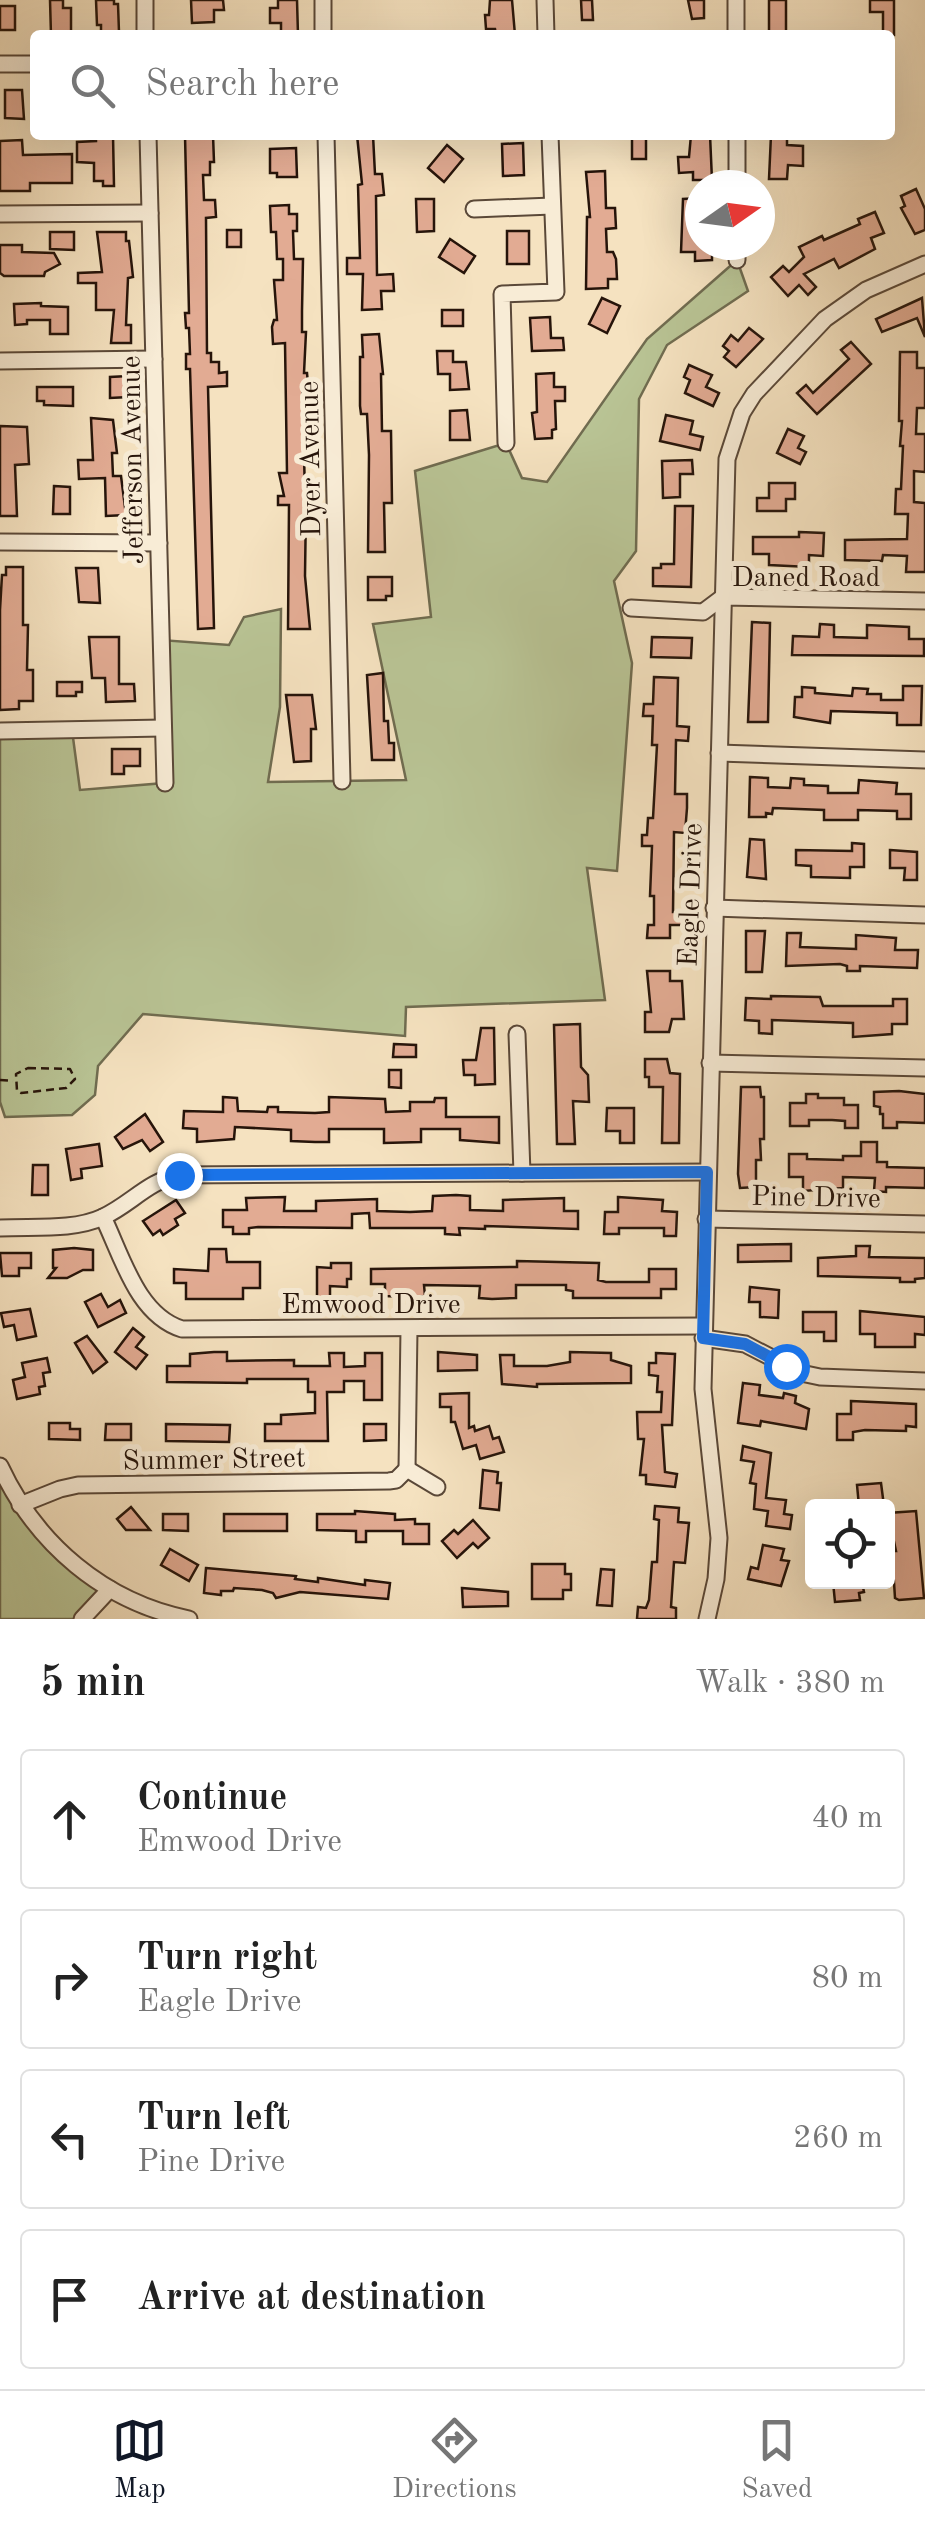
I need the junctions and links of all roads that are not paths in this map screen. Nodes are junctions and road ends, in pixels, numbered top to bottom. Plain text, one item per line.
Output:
1 (144, 0) edge
2 (322, 0) edge
3 (545, 0) edge
4 (736, 0) edge
5 (146, 30) edge
6 (324, 30) edge
7 (546, 30) edge
8 (736, 30) edge
9 (0, 64) edge
10 (30, 64) edge
11 (148, 140) edge
12 (326, 140) edge
13 (550, 140) edge
14 (736, 140) edge
15 (737, 170) edge
16 (552, 206) junction
17 (474, 209) dead end
18 (0, 214) edge
19 (150, 214) junction
20 (925, 264) edge
21 (154, 359) junction
22 (0, 361) edge
23 (506, 444) dead end
24 (0, 542) edge
25 (158, 543) junction
26 (723, 598) junction
27 (925, 601) edge
28 (631, 608) dead end
29 (163, 728) junction
30 (0, 731) edge
31 (718, 753) junction
32 (925, 760) edge
33 (342, 781) dead end
34 (164, 783) dead end
35 (714, 908) junction
36 (925, 914) edge
37 (518, 1034) dead end
38 (710, 1063) junction
39 (925, 1068) edge
40 (707, 1172) junction
41 (522, 1173) junction
42 (103, 1217) junction
43 (706, 1218) junction
44 (925, 1224) edge
45 (0, 1228) edge
46 (409, 1329) junction
47 (703, 1332) junction
48 (925, 1381) edge
49 (0, 1467) edge
50 (407, 1469) junction
51 (0, 1476) edge
52 (436, 1487) dead end
53 (20, 1505) junction
54 (110, 1589) junction
55 (82, 1619) edge
56 (189, 1619) edge
57 (708, 1619) edge

1 - 5 street
2 - 6 street
3 - 7 street
4 - 8 street
9 - 10 street
11 - 19 street, Jefferson Avenue
12 - 33 street, Dyer Avenue
13 - 16 street
14 - 15 street
16 - 17 street
16 - 23 street
18 - 19 street
19 - 21 street, Jefferson Avenue
20 - 26 street, Eagle Drive
21 - 22 street
21 - 25 street, Jefferson Avenue
24 - 25 street
25 - 29 street, Jefferson Avenue
26 - 27 street, Daned Road
26 - 28 street, Daned Road
26 - 31 street, Eagle Drive
29 - 30 street
29 - 34 street, Jefferson Avenue
31 - 32 street
31 - 35 street, Eagle Drive
35 - 36 street
35 - 38 street, Eagle Drive
37 - 41 street
38 - 39 street
38 - 40 street, Eagle Drive
40 - 41 street
40 - 43 street, Eagle Drive
41 - 42 street
42 - 45 street
42 - 46 street, Emwood Drive
43 - 44 street, Pine Drive
43 - 47 street, Eagle Drive
46 - 47 street, Emwood Drive
46 - 50 street
47 - 48 street, Emwood Drive
47 - 57 street, Eagle Drive
49 - 51 street
49 - 53 street
50 - 52 street
50 - 53 street, Summer Street
53 - 54 street
54 - 55 street
54 - 56 street

